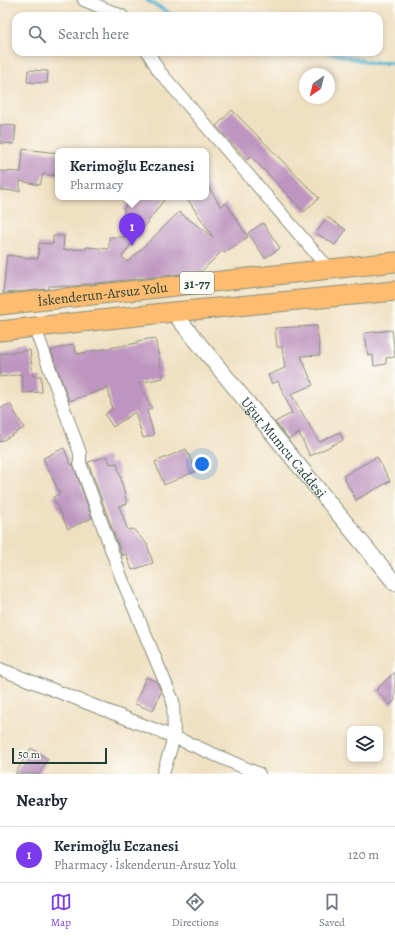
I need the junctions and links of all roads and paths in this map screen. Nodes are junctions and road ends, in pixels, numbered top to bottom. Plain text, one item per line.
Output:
1 (84, 0) edge
2 (112, 12) edge
3 (150, 56) edge
4 (395, 262) edge
5 (329, 269) junction
6 (395, 291) edge
7 (0, 305) edge
8 (173, 312) junction
9 (35, 328) junction
10 (0, 332) edge
11 (395, 583) edge
12 (0, 669) edge
13 (174, 737) junction
14 (163, 774) edge
15 (259, 774) edge

1 - 2 street
3 - 5 street
4 - 5 main road, İskenderun-Arsuz Yolu / 31-77
5 - 7 main road, İskenderun-Arsuz Yolu / 31-77
6 - 8 main road, İskenderun-Arsuz Yolu
8 - 9 main road, İskenderun-Arsuz Yolu
8 - 11 street, Uğur Mumcu Caddesi
9 - 10 main road, İskenderun-Arsuz Yolu
9 - 13 street
12 - 13 street
13 - 14 street
13 - 15 street

